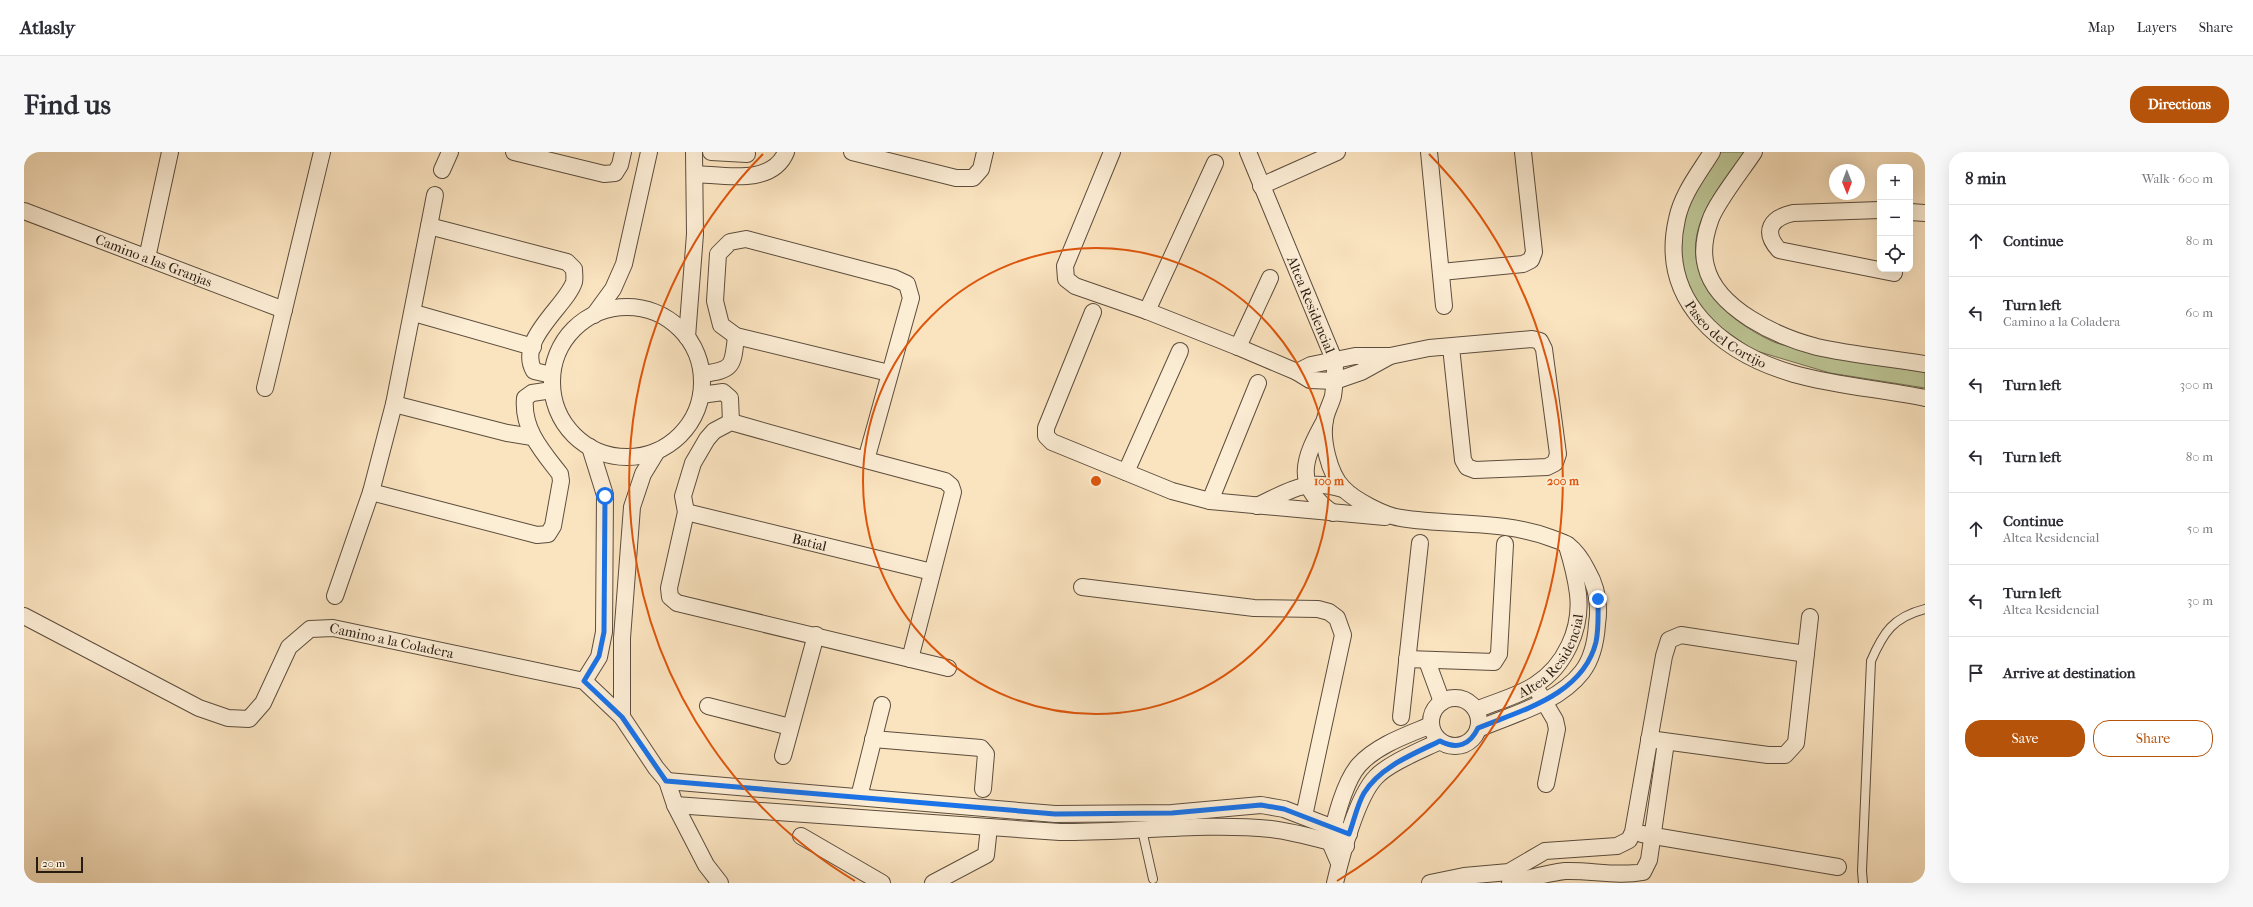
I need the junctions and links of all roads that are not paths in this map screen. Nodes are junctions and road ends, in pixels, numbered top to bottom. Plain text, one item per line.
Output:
1 (170, 152) edge
2 (322, 152) edge
3 (450, 152) edge
4 (514, 152) edge
5 (623, 152) edge
6 (649, 152) edge
7 (694, 152) edge
8 (711, 152) edge
9 (786, 152) edge
10 (852, 152) edge
11 (985, 152) edge
12 (1112, 152) edge
13 (1248, 152) edge
14 (1337, 152) edge
15 (1429, 152) edge
16 (1523, 152) edge
17 (1712, 152) edge
18 (1754, 152) edge
19 (747, 153) edge
20 (1215, 163) dead end
21 (442, 170) dead end
22 (695, 174) junction
23 (745, 176) junction
24 (1261, 186) junction
25 (435, 195) dead end
26 (1877, 210) edge
27 (24, 211) edge
28 (1913, 212) edge
29 (1925, 213) edge
30 (429, 226) junction
31 (147, 258) junction
32 (1441, 272) junction
33 (1894, 273) dead end
34 (1270, 278) dead end
35 (1444, 306) dead end
36 (284, 310) junction
37 (1148, 311) junction
38 (414, 312) junction
39 (1092, 312) dead end
40 (594, 315) junction
41 (736, 336) junction
42 (686, 337) junction
43 (533, 347) junction
44 (1451, 347) junction
45 (1238, 348) junction
46 (1180, 351) dead end
47 (1390, 356) junction
48 (1335, 362) junction
49 (1925, 364) edge
50 (1296, 372) junction
51 (889, 373) junction
52 (702, 374) junction
53 (1335, 381) junction
54 (1258, 382) dead end
55 (552, 383) junction
56 (265, 388) dead end
57 (701, 395) junction
58 (1925, 398) edge
59 (394, 404) junction
60 (1325, 420) junction
61 (731, 422) junction
62 (532, 436) junction
63 (590, 447) junction
64 (657, 451) junction
65 (866, 460) junction
66 (1126, 472) junction
67 (1307, 484) junction
68 (1343, 488) junction
69 (371, 492) junction
70 (1210, 501) junction
71 (1257, 506) junction
72 (686, 512) junction
73 (1333, 514) junction
74 (1400, 518) junction
75 (1420, 543) dead end
76 (1505, 544) dead end
77 (1567, 545) junction
78 (932, 572) junction
79 (1082, 587) dead end
80 (335, 596) dead end
81 (1925, 609) edge
82 (24, 616) edge
83 (1810, 616) dead end
84 (816, 635) junction
85 (1806, 654) junction
86 (910, 659) junction
87 (1407, 659) junction
88 (1427, 661) junction
89 (948, 668) dead end
90 (584, 681) junction
91 (1534, 686) junction
92 (1442, 702) junction
93 (1544, 702) junction
94 (882, 705) dead end
95 (708, 706) dead end
96 (1476, 710) junction
97 (622, 717) junction
98 (1401, 717) dead end
99 (1431, 725) junction
100 (790, 727) junction
101 (1478, 728) junction
102 (873, 739) junction
103 (1650, 739) junction
104 (1440, 741) junction
105 (1666, 742) junction
106 (783, 756) dead end
107 (666, 781) junction
108 (1546, 784) dead end
109 (983, 789) dead end
110 (852, 797) junction
111 (675, 804) junction
112 (843, 815) junction
113 (1304, 816) junction
114 (1173, 821) junction
115 (989, 827) junction
116 (1142, 830) junction
117 (1633, 832) junction
118 (1332, 835) junction
119 (801, 836) dead end
120 (1651, 836) junction
121 (1348, 840) junction
122 (1339, 863) junction
123 (1838, 867) dead end
124 (1152, 879) dead end
125 (720, 883) edge
126 (882, 883) edge
127 (933, 883) edge
128 (1335, 883) edge
129 (1430, 883) edge
130 (1510, 883) edge
131 (1863, 883) edge

1 - 31 street
2 - 36 street
3 - 21 street
4 - 5 street
6 - 40 street
7 - 22 street
8 - 19 street
9 - 23 street
10 - 11 street
12 - 37 street
13 - 24 street, Altea Residencial
14 - 24 street
15 - 32 street
16 - 32 street
17 - 58 street, Paseo del Cortijo
18 - 49 street, Paseo del Cortijo
19 - 23 street
20 - 37 street
22 - 23 street
22 - 42 street
24 - 48 street, Altea Residencial
25 - 30 street
26 - 33 street
27 - 31 street, Camino a las Granjas
28 - 29 street
30 - 38 street
30 - 43 street
31 - 36 street, Camino a las Granjas
32 - 35 street
34 - 45 street
36 - 56 street
37 - 45 street
38 - 43 street
38 - 59 street
39 - 66 street
40 - 42 street
40 - 55 street
41 - 51 street
41 - 51 street
41 - 52 street
42 - 52 street
43 - 55 street
44 - 44 street
44 - 47 street
45 - 50 street
46 - 66 street
47 - 48 street
47 - 53 street
48 - 50 street
48 - 53 street, Altea Residencial
50 - 53 street
51 - 65 street
52 - 57 street
53 - 60 street, Altea Residencial
54 - 70 street
55 - 62 street
55 - 63 street
57 - 61 street
57 - 64 street
59 - 62 street
59 - 69 street
60 - 67 street
60 - 68 street, Altea Residencial
61 - 65 street
61 - 72 street
62 - 69 street
63 - 64 street
63 - 90 street
64 - 97 street
65 - 78 street
66 - 70 street
67 - 68 street
67 - 71 street
67 - 73 street
68 - 74 street, Altea Residencial
69 - 80 street
70 - 71 street
71 - 73 street
72 - 78 street, Batial
72 - 84 street
73 - 74 street
74 - 77 street, Altea Residencial
75 - 87 street
76 - 88 street
77 - 91 street, Altea Residencial
77 - 93 street, Altea Residencial
78 - 86 street
79 - 113 street
81 - 131 lane
82 - 90 street, Camino a la Coladera
83 - 85 street
84 - 86 street
84 - 100 street
85 - 103 street
85 - 105 street
86 - 89 street
87 - 88 street
87 - 98 street
88 - 92 street
90 - 97 street
91 - 93 street
91 - 96 street, Altea Residencial
92 - 96 street
92 - 99 street
93 - 101 street, Altea Residencial
93 - 108 street
94 - 102 street
95 - 100 street
96 - 101 street
97 - 107 street
99 - 104 street
99 - 118 street
100 - 106 street
101 - 104 street
102 - 109 street
102 - 110 street
103 - 105 street
103 - 117 street
104 - 121 street
105 - 120 street
107 - 110 street
107 - 111 street
110 - 112 street
110 - 114 street
111 - 112 street
111 - 125 street
112 - 115 street
113 - 114 street
113 - 118 street
114 - 116 street
114 - 118 street
115 - 116 street
115 - 127 street
116 - 124 lane
117 - 120 street
117 - 129 street
118 - 121 street
118 - 122 street
119 - 126 street
120 - 123 street
120 - 130 street
121 - 122 street
122 - 128 street

